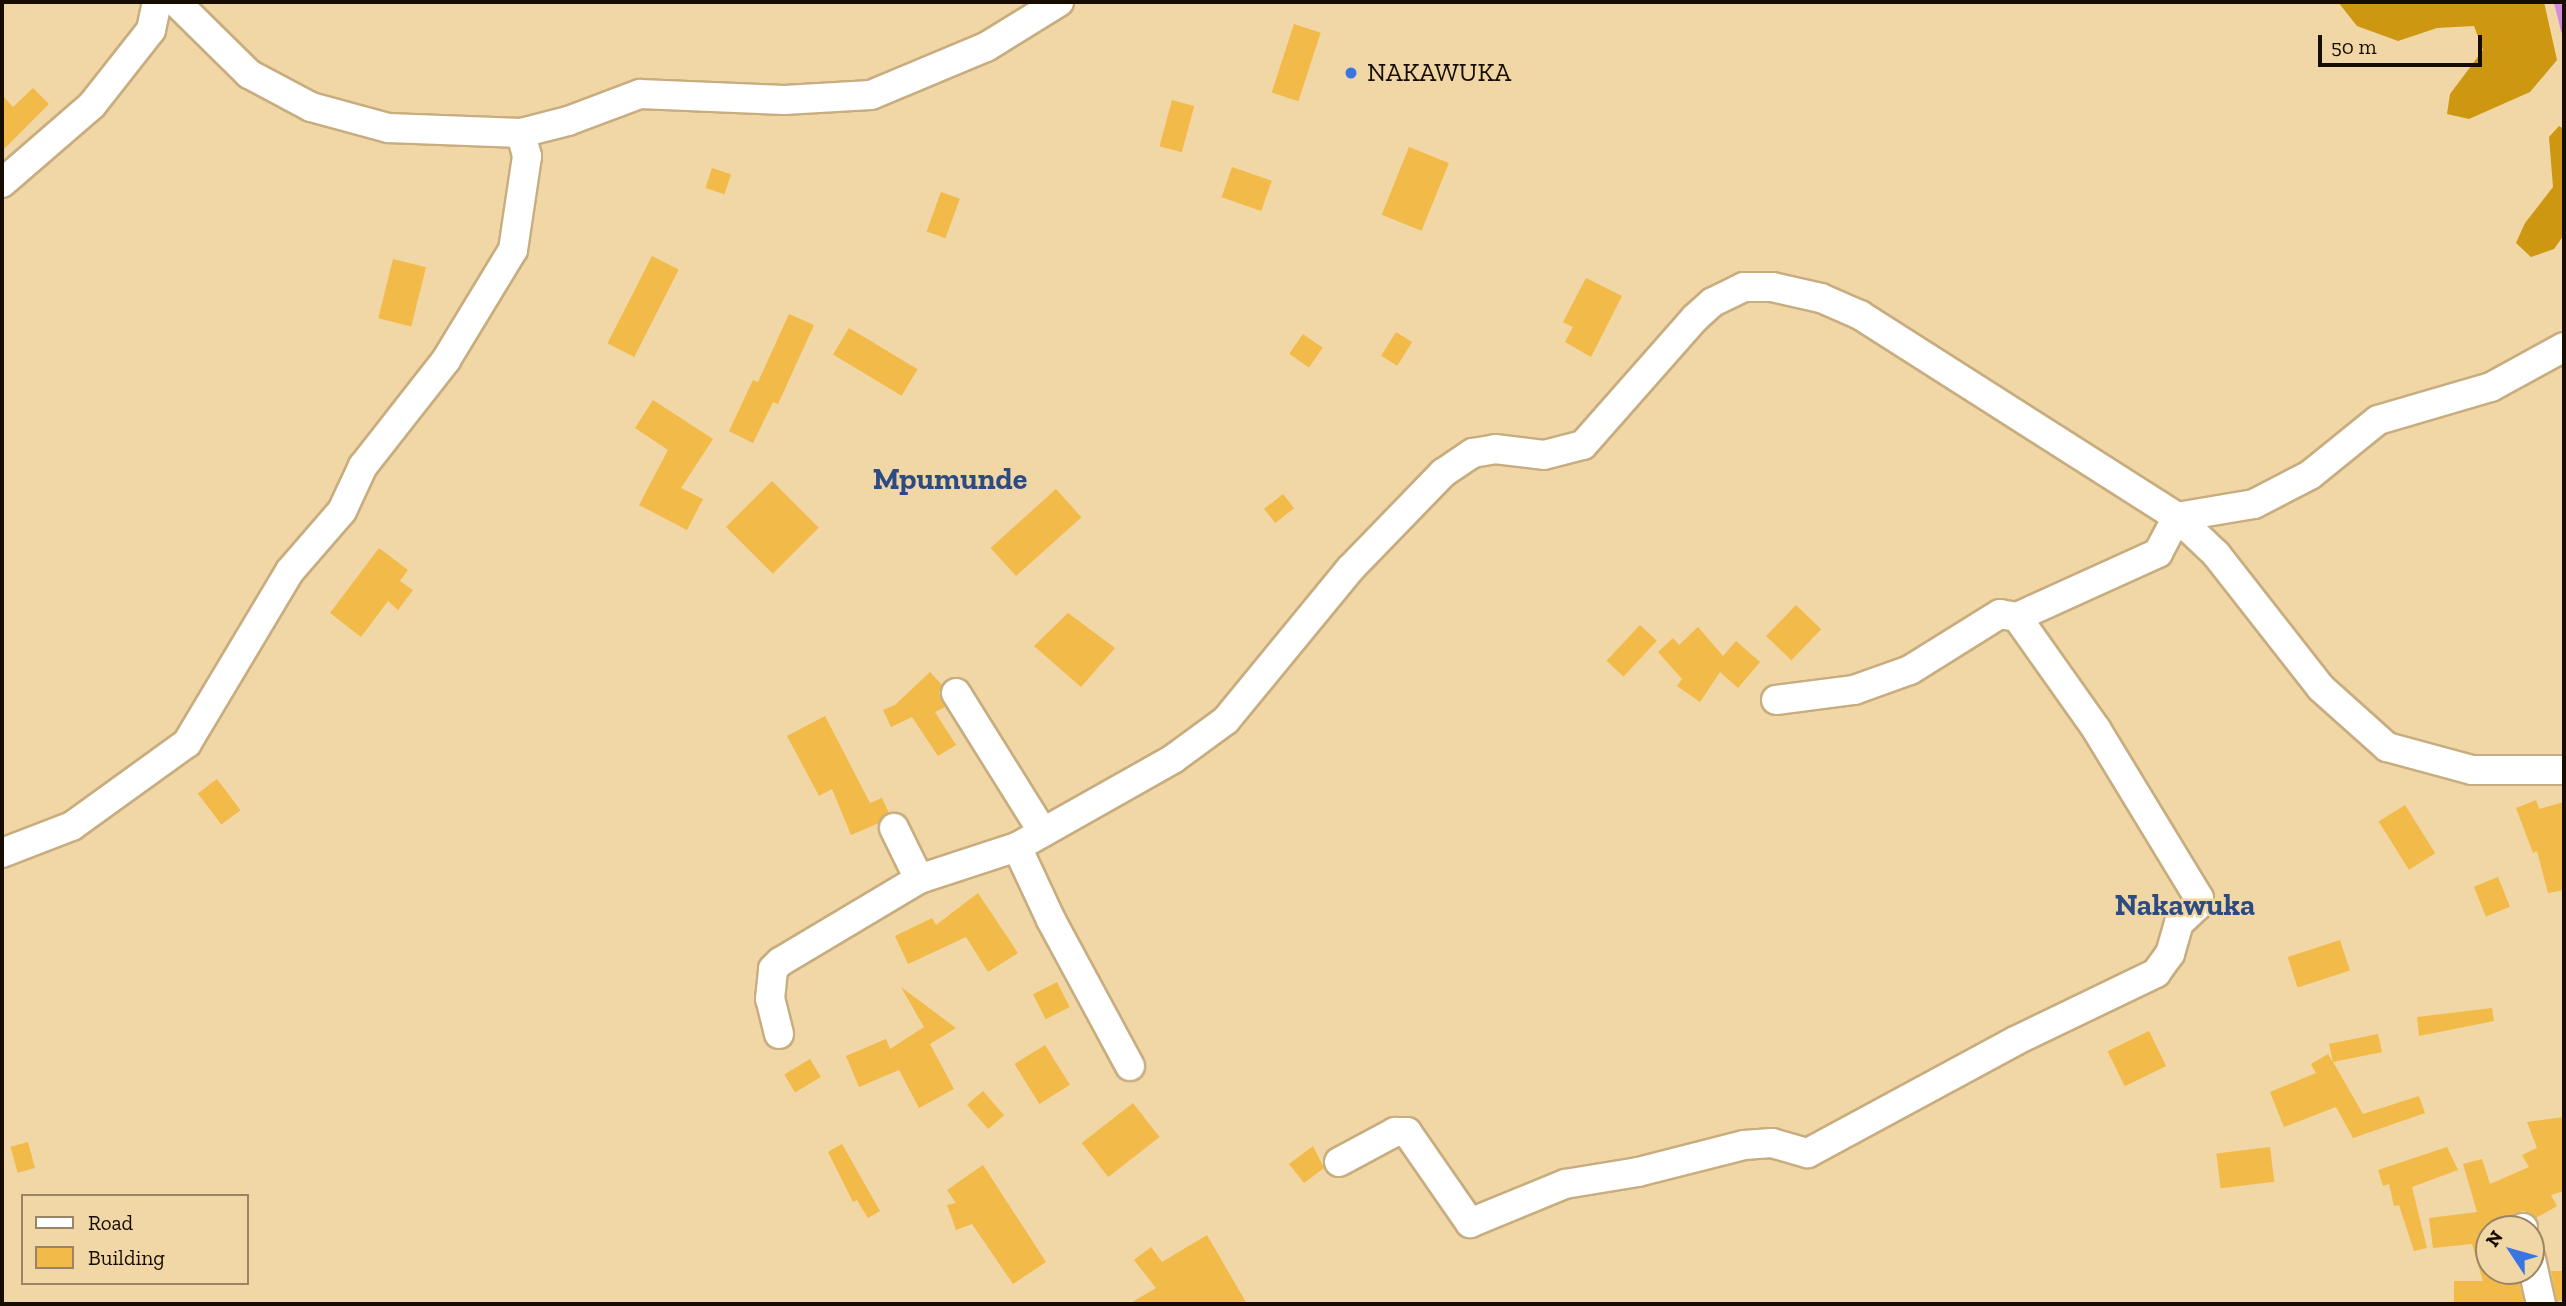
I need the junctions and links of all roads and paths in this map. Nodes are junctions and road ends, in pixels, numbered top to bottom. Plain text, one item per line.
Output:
1 (158, 2) edge
2 (176, 2) edge
3 (1059, 2) edge
4 (521, 132) junction
5 (2, 183) edge
6 (2564, 347) edge
7 (2176, 517) junction
8 (2017, 617) junction
9 (956, 693) dead end
10 (1776, 700) dead end
11 (2564, 769) edge
12 (894, 828) dead end
13 (1043, 832) junction
14 (1017, 847) junction
15 (2, 853) edge
16 (919, 879) junction
17 (779, 1034) dead end
18 (1130, 1066) dead end
19 (1339, 1162) dead end
20 (2537, 1285) edge
21 (2541, 1304) edge

1 - 5 street
2 - 4 street
3 - 4 street
4 - 15 street
6 - 7 street
7 - 8 street
7 - 11 street
7 - 13 street
8 - 10 street
8 - 19 street
9 - 13 street
12 - 16 street
13 - 14 street
14 - 16 street
14 - 18 street
16 - 17 street
20 - 21 street

